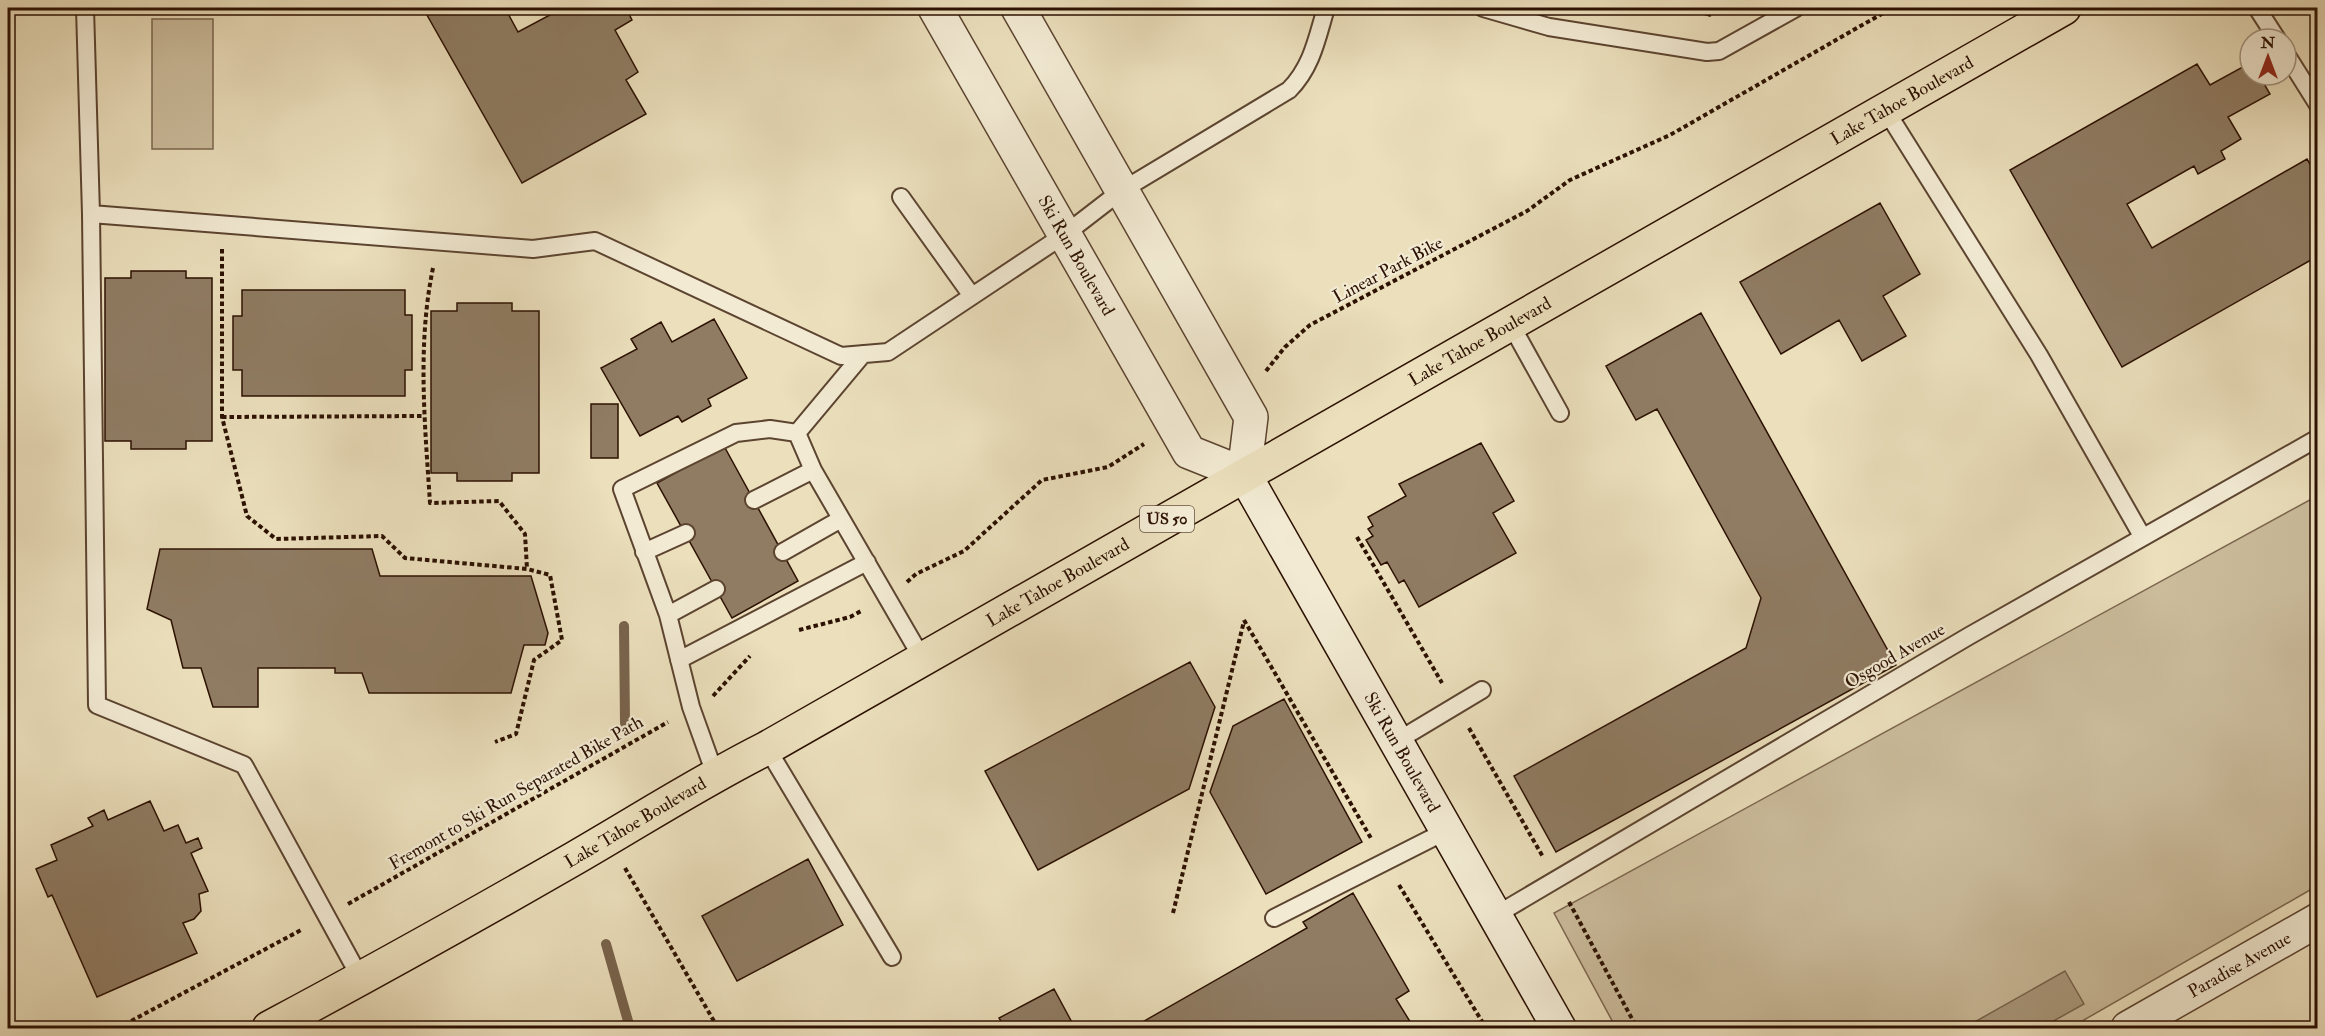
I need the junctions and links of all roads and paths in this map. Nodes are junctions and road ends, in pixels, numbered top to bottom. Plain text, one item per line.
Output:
1 (85, 8) edge
2 (935, 8) edge
3 (1018, 8) edge
4 (1326, 8) edge
5 (1483, 8) edge
6 (1796, 8) edge
7 (1892, 8) edge
8 (2064, 8) edge
9 (2257, 8) edge
10 (2269, 27) edge
11 (2298, 73) edge
12 (2318, 105) edge
13 (1885, 109) junction
14 (1121, 191) junction
15 (901, 197) dead end
16 (91, 214) junction
17 (222, 225) junction
18 (1064, 235) junction
19 (438, 241) junction
20 (972, 296) junction
21 (1510, 323) junction
22 (863, 354) junction
23 (1236, 389) junction
24 (1560, 413) dead end
25 (424, 416) junction
26 (222, 417) junction
27 (1173, 425) junction
28 (796, 433) junction
29 (2318, 438) edge
30 (813, 470) junction
31 (1244, 474) junction
32 (754, 500) dead end
33 (841, 519) junction
34 (686, 533) dead end
35 (2142, 536) junction
36 (1357, 537) dead end
37 (644, 552) junction
38 (783, 552) dead end
39 (867, 562) junction
40 (527, 569) junction
41 (716, 589) dead end
42 (888, 597) junction
43 (668, 615) junction
44 (796, 631) dead end
45 (752, 655) dead end
46 (922, 658) junction
47 (679, 660) junction
48 (1482, 690) dead end
49 (1456, 706) junction
50 (691, 707) junction
51 (1397, 741) junction
52 (495, 742) dead end
53 (767, 748) junction
54 (715, 774) junction
55 (1448, 830) junction
56 (608, 839) junction
57 (1385, 862) junction
58 (1556, 878) junction
59 (1173, 914) dead end
60 (1496, 915) junction
61 (327, 916) junction
62 (1274, 918) dead end
63 (2318, 920) edge
64 (892, 957) dead end
65 (361, 979) junction
66 (118, 1029) edge
67 (269, 1029) edge
68 (718, 1029) edge
69 (1486, 1029) edge
70 (1558, 1029) edge
71 (1637, 1029) edge
72 (2128, 1029) edge

1 - 16 lane
2 - 18 street, Ski Run Boulevard
3 - 14 street
4 - 14 lane
5 - 6 lane
7 - 23 path, Linear Park Bike
8 - 13 highway, Lake Tahoe Boulevard / US 50
9 - 10 lane
11 - 12 lane
13 - 21 highway, Lake Tahoe Boulevard / US 50
13 - 35 lane
14 - 18 lane
14 - 23 street
15 - 20 lane
16 - 17 lane
16 - 61 lane
17 - 19 lane
17 - 26 path
18 - 20 lane
18 - 27 street, Ski Run Boulevard
19 - 22 lane
19 - 25 path
20 - 22 lane
21 - 24 lane
21 - 31 highway, Lake Tahoe Boulevard / US 50
22 - 28 lane
23 - 31 street
25 - 26 path
25 - 40 path
26 - 40 path
27 - 31 street, Ski Run Boulevard
27 - 42 path
28 - 30 lane
28 - 37 lane
29 - 35 lane, Osgood Avenue
30 - 32 lane
30 - 33 lane
31 - 46 highway, Lake Tahoe Boulevard / US 50
31 - 51 street, Ski Run Boulevard
33 - 38 lane
33 - 39 lane
34 - 37 lane
35 - 58 lane, Osgood Avenue
36 - 49 path
37 - 43 lane
39 - 42 lane
39 - 47 lane
40 - 52 path
41 - 43 lane
42 - 44 path
42 - 46 lane
43 - 47 lane
45 - 50 path, Fremont to Ski Run Separated Bike Path
46 - 53 highway, Lake Tahoe Boulevard / US 50
47 - 50 lane
48 - 49 lane
49 - 51 lane
49 - 58 path
50 - 54 lane
50 - 61 path, Fremont to Ski Run Separated Bike Path
51 - 55 street, Ski Run Boulevard
53 - 54 highway, Lake Tahoe Boulevard / US 50
53 - 64 lane
54 - 56 highway, Lake Tahoe Boulevard / US 50
55 - 57 lane
55 - 60 street, Ski Run Boulevard
56 - 65 highway, Lake Tahoe Boulevard / US 50
56 - 68 path
57 - 59 path
57 - 62 lane
57 - 69 path
58 - 60 lane, Osgood Avenue
58 - 71 path
60 - 70 street, Ski Run Boulevard
61 - 65 lane
61 - 66 path, Fremont to Ski Run Separated Bike Path
63 - 72 street, Paradise Avenue
65 - 67 highway, Lake Tahoe Boulevard / US 50

